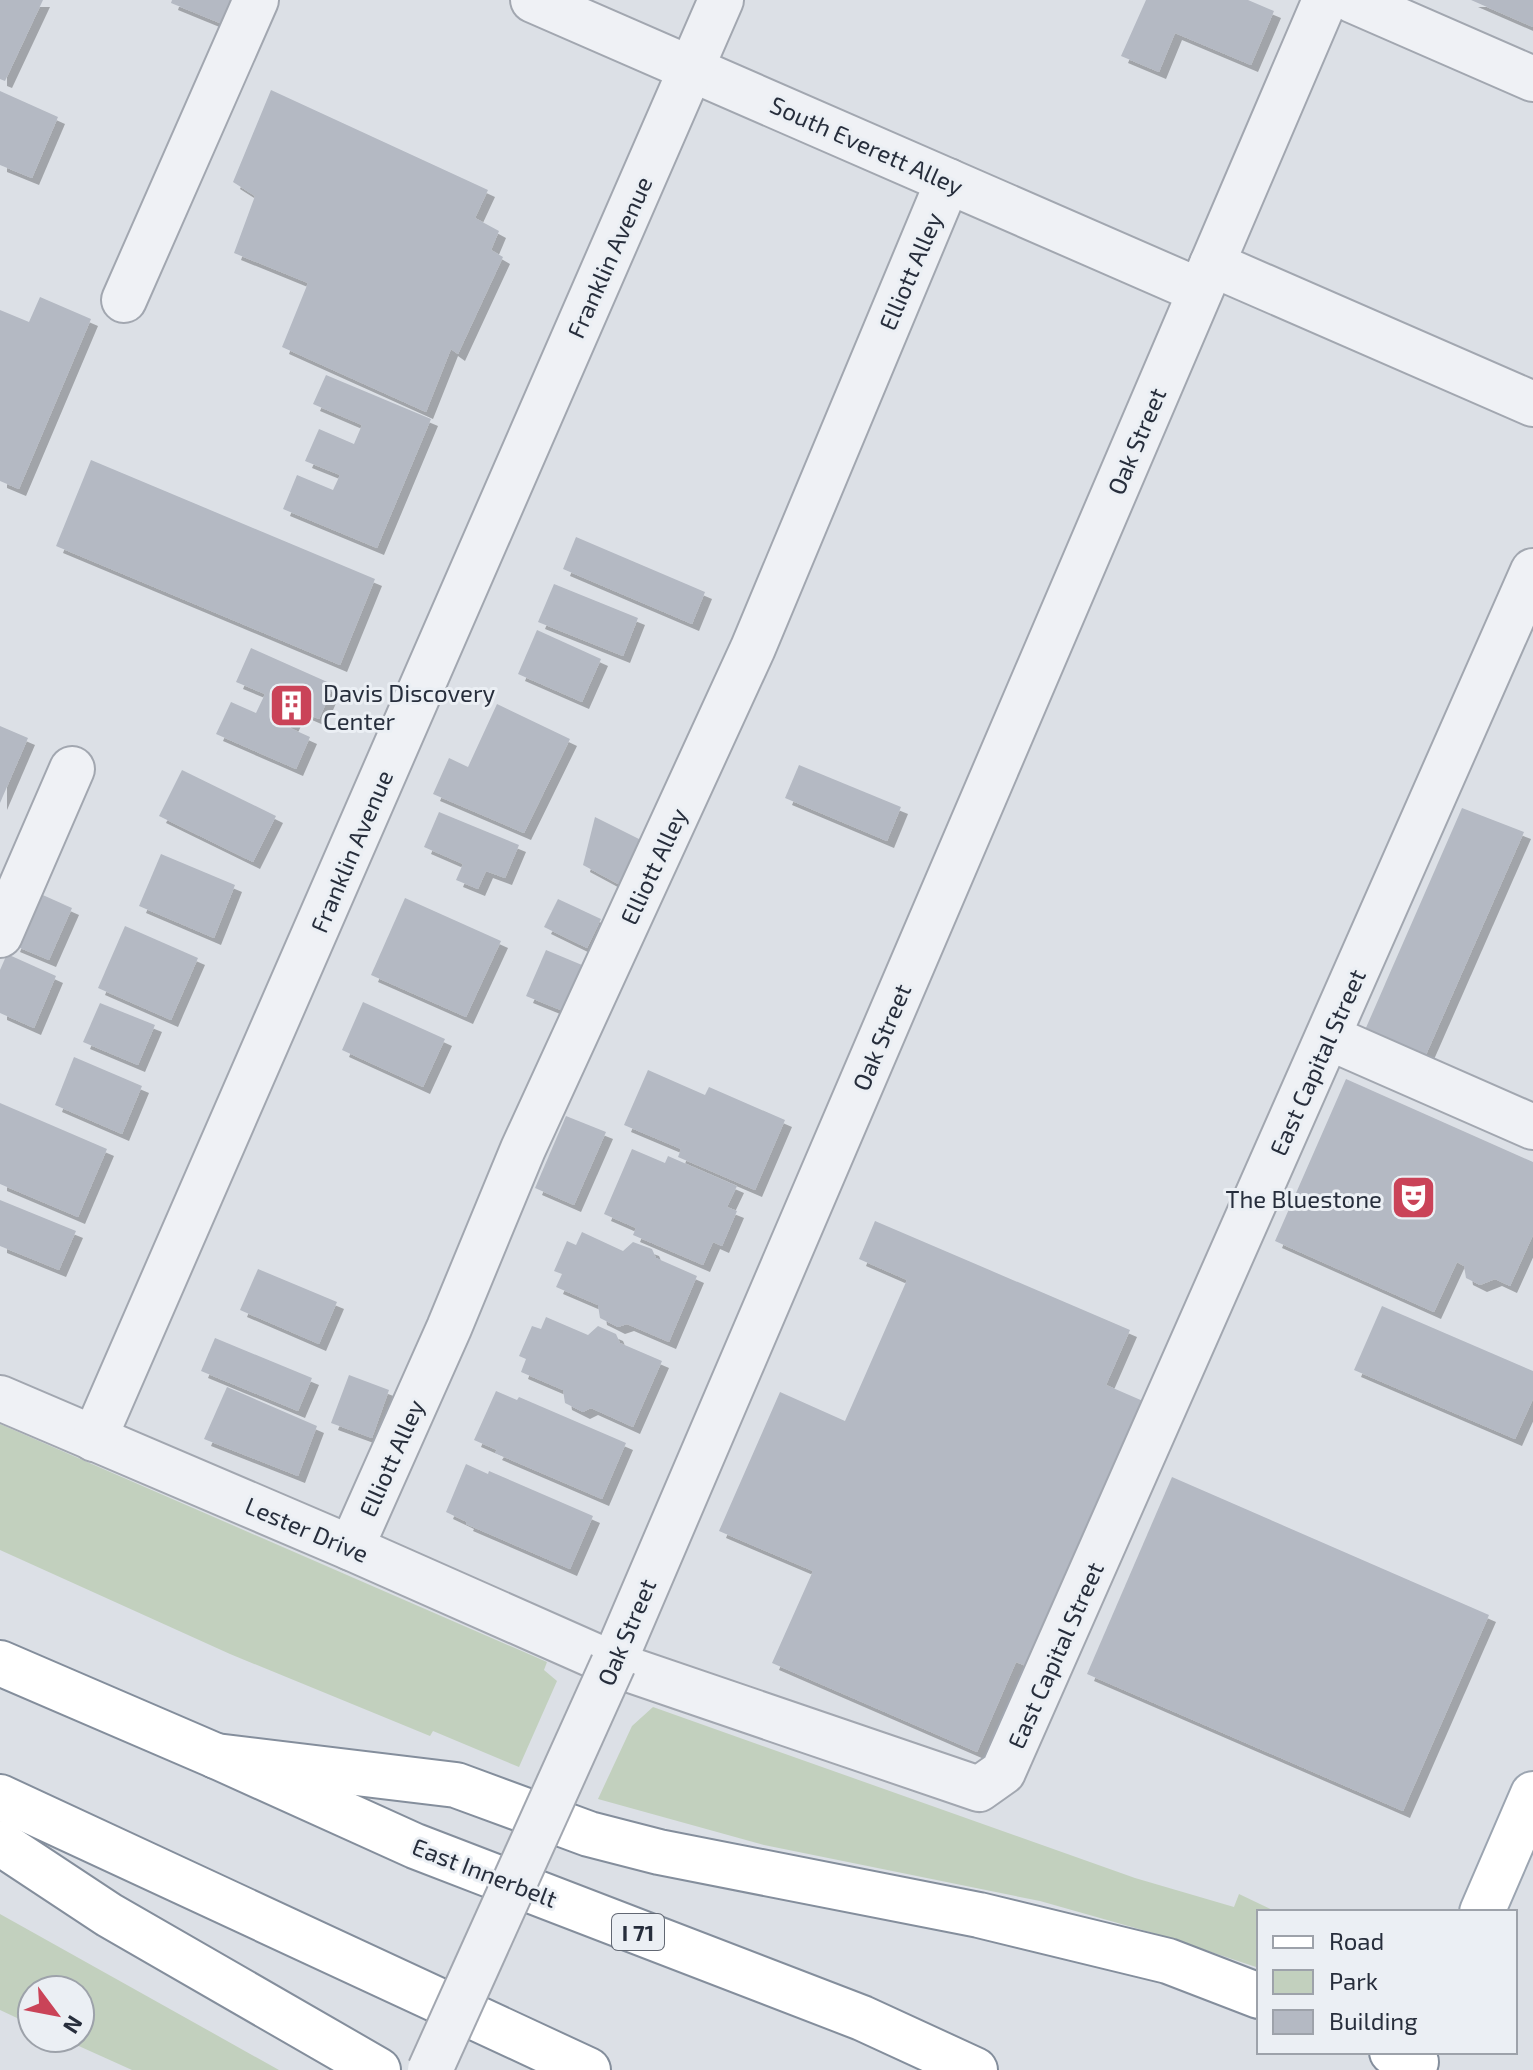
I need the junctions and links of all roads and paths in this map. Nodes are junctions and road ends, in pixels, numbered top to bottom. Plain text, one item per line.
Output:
1 (256, 0) edge
2 (533, 0) edge
3 (721, 0) edge
4 (1325, 0) edge
5 (1352, 0) edge
6 (691, 69) junction
7 (1533, 79) edge
8 (948, 181) junction
9 (1206, 277) junction
10 (124, 300) dead end
11 (1533, 404) edge
12 (1533, 571) edge
13 (72, 769) dead end
14 (0, 935) edge
15 (1328, 1037) junction
16 (1533, 1127) edge
17 (0, 1398) edge
18 (94, 1439) junction
19 (351, 1548) junction
20 (0, 1663) edge
21 (613, 1664) junction
22 (216, 1756) junction
23 (1003, 1772) joint
24 (1533, 1794) edge
25 (0, 1797) edge
26 (0, 1843) edge
27 (1483, 1910) edge
28 (1257, 1995) edge
29 (378, 2070) edge
30 (430, 2070) edge
31 (588, 2070) edge
32 (975, 2070) edge

1 - 10 street
2 - 6 street, South Everett Alley
3 - 6 street, Franklin Avenue
4 - 9 street, Oak Street
5 - 7 street
6 - 8 street, South Everett Alley
6 - 18 street, Franklin Avenue
8 - 9 street, South Everett Alley
8 - 19 street, Elliott Alley
9 - 11 street, South Everett Alley
9 - 21 street, Oak Street
12 - 15 street, East Capital Street
13 - 14 street
15 - 16 street
15 - 23 street, East Capital Street
17 - 18 street, Lester Drive
18 - 19 street, Lester Drive
19 - 21 street, Lester Drive
20 - 22 main road, East Innerbelt / I 71
21 - 23 street, Lester Drive
21 - 30 street, Oak Street, bridge
22 - 28 main road
22 - 32 main road, East Innerbelt / I 71
24 - 27 main road
25 - 31 main road
26 - 29 main road

